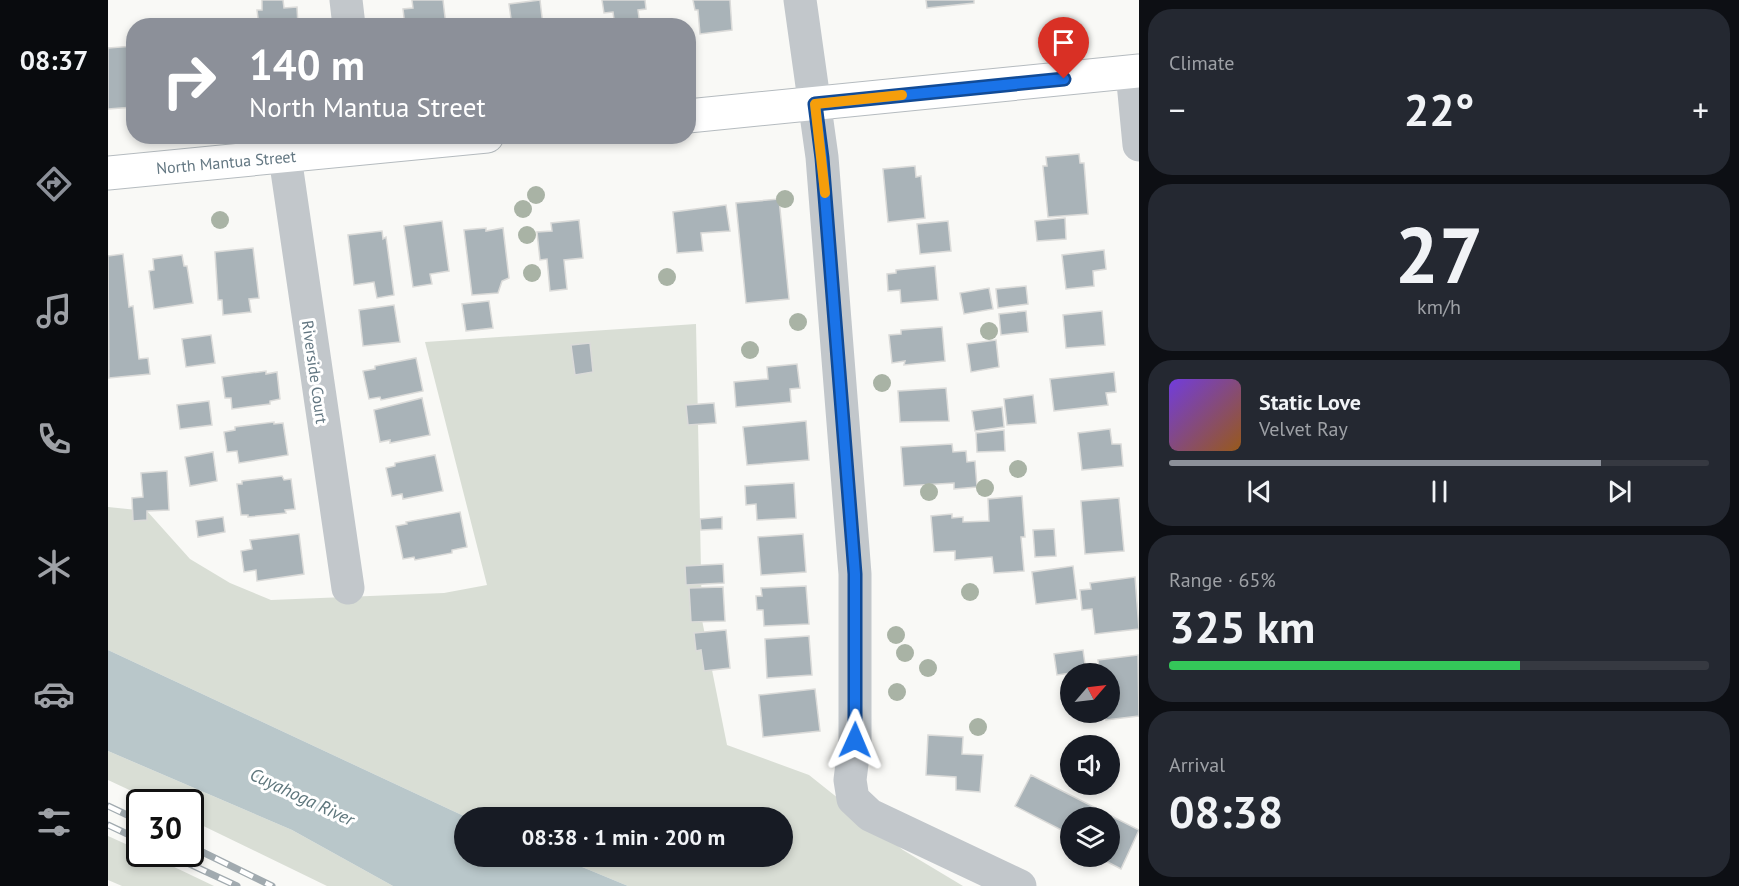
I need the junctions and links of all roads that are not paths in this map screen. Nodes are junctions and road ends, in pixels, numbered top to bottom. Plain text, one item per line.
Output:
1 (346, 0) edge
2 (800, 0) edge
3 (348, 18) edge
4 (1135, 72) edge
5 (815, 104) junction
6 (696, 115) edge
7 (355, 144) edge
8 (1139, 145) edge
9 (285, 157) junction
10 (108, 173) edge
11 (348, 588) dead end
12 (1020, 886) edge

1 - 3 street
2 - 5 street
4 - 5 main road
4 - 8 street
5 - 6 main road
5 - 12 street
7 - 9 main road, North Mantua Street
9 - 10 main road, North Mantua Street
9 - 11 street, Riverside Court

